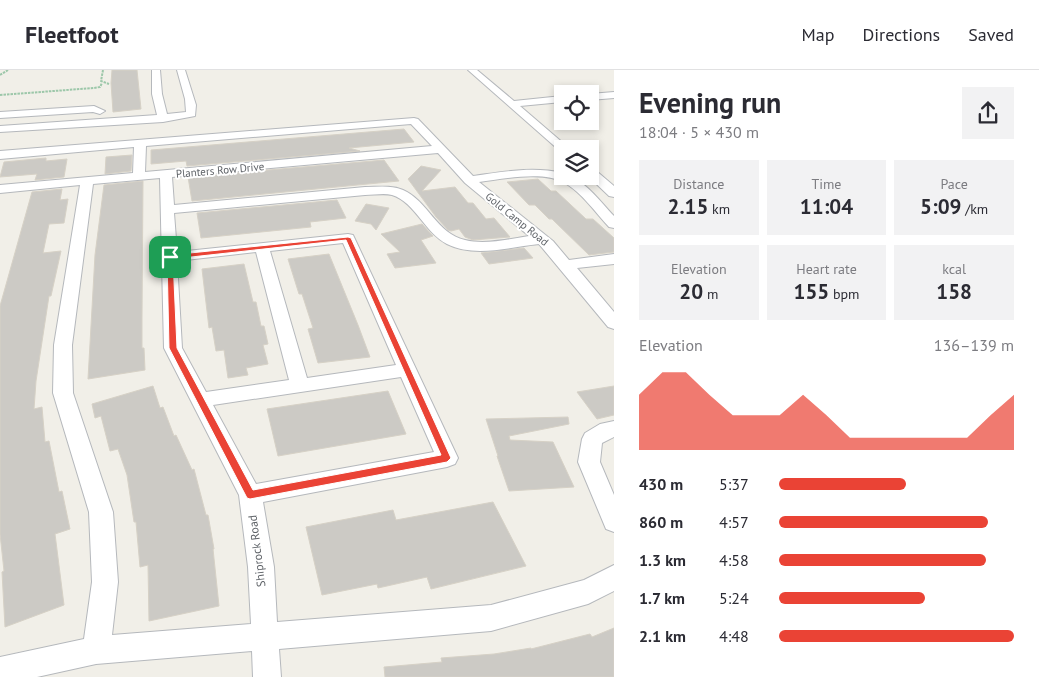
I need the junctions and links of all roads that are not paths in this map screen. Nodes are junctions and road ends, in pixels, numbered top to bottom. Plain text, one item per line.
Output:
1 (156, 70) edge
2 (181, 70) edge
3 (472, 70) edge
4 (614, 95) edge
5 (599, 96) edge
6 (554, 100) edge
7 (513, 104) junction
8 (0, 115) edge
9 (164, 119) junction
10 (100, 122) junction
11 (0, 129) edge
12 (554, 140) edge
13 (140, 144) junction
14 (440, 149) junction
15 (0, 155) edge
16 (166, 175) junction
17 (139, 177) junction
18 (469, 180) junction
19 (599, 180) edge
20 (87, 182) junction
21 (0, 190) edge
22 (614, 193) edge
23 (167, 210) junction
24 (614, 224) edge
25 (541, 238) junction
26 (262, 248) junction
27 (170, 257) junction
28 (614, 259) edge
29 (566, 265) junction
30 (607, 304) edge
31 (614, 323) edge
32 (407, 370) junction
33 (300, 386) junction
34 (201, 400) junction
35 (614, 428) edge
36 (447, 458) joint
37 (250, 495) junction
38 (614, 522) edge
39 (614, 577) edge
40 (264, 635) junction
41 (96, 650) junction
42 (0, 671) edge
43 (267, 677) edge

1 - 9 street
2 - 9 street
3 - 7 street
4 - 5 street
6 - 7 street
7 - 12 street
8 - 10 street
9 - 10 street
10 - 11 street
13 - 14 street, Gold Camp Road
13 - 15 street
13 - 17 street
14 - 16 street, Planters Row Drive
14 - 18 street, Gold Camp Road
16 - 17 street, Planters Row Drive
16 - 23 street, Shiprock Road
17 - 20 street, Planters Row Drive
18 - 24 street
18 - 25 street, Gold Camp Road
19 - 22 street
20 - 21 street, Planters Row Drive
20 - 41 street
23 - 25 street
23 - 27 street, Shiprock Road
25 - 29 street, Gold Camp Road
26 - 27 street
26 - 32 street
26 - 33 street
27 - 34 street, Shiprock Road
28 - 29 street
29 - 30 street, Gold Camp Road
30 - 31 street, Gold Camp Road
32 - 33 street
32 - 36 street
33 - 34 street
34 - 37 street, Shiprock Road
35 - 38 street
36 - 37 street
37 - 40 street, Shiprock Road
39 - 40 street
40 - 41 street
40 - 43 street, Shiprock Road
41 - 42 street

